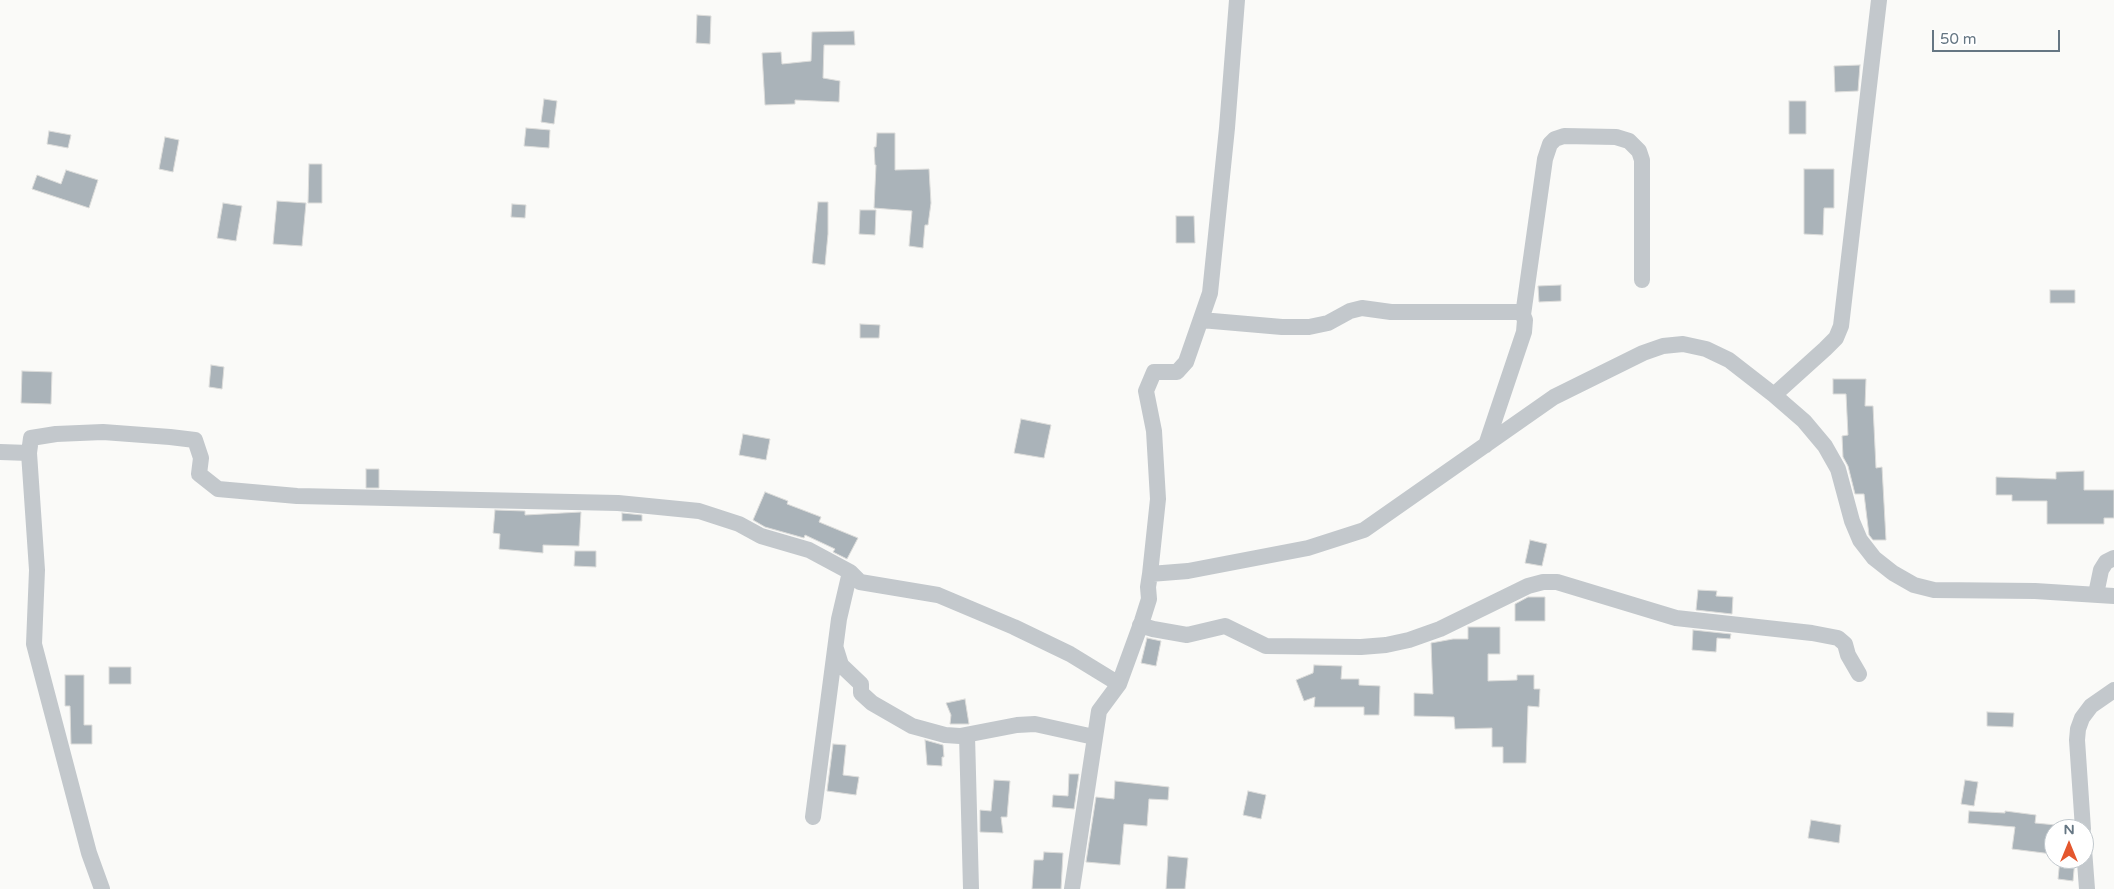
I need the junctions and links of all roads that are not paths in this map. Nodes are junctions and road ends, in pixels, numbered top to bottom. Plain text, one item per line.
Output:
1 (1237, 0) edge
2 (1879, 0) edge
3 (1642, 280) dead end
4 (1523, 315) junction
5 (1201, 320) junction
6 (1774, 395) junction
7 (1486, 445) junction
8 (0, 452) edge
9 (29, 453) junction
10 (2114, 558) edge
11 (850, 572) junction
12 (1150, 574) junction
13 (2096, 594) junction
14 (2114, 596) edge
15 (1141, 623) junction
16 (836, 649) junction
17 (1859, 674) dead end
18 (1119, 684) junction
19 (2114, 690) edge
20 (967, 735) junction
21 (1094, 737) junction
22 (813, 817) dead end
23 (2082, 819) edge
24 (2086, 869) edge
25 (102, 889) edge
26 (971, 889) edge
27 (1072, 889) edge
28 (2087, 889) edge

1 - 5 street
2 - 6 street
3 - 4 street
4 - 5 street
4 - 7 street
5 - 12 street
6 - 7 street
6 - 13 street
7 - 12 street
8 - 9 street
9 - 11 street
9 - 25 street
10 - 13 street
11 - 16 street
11 - 18 street
12 - 15 street
13 - 14 street
15 - 17 street
15 - 18 street
16 - 20 street
16 - 22 street
18 - 21 street
19 - 23 street
20 - 21 street
20 - 26 street
21 - 27 street
24 - 28 street

